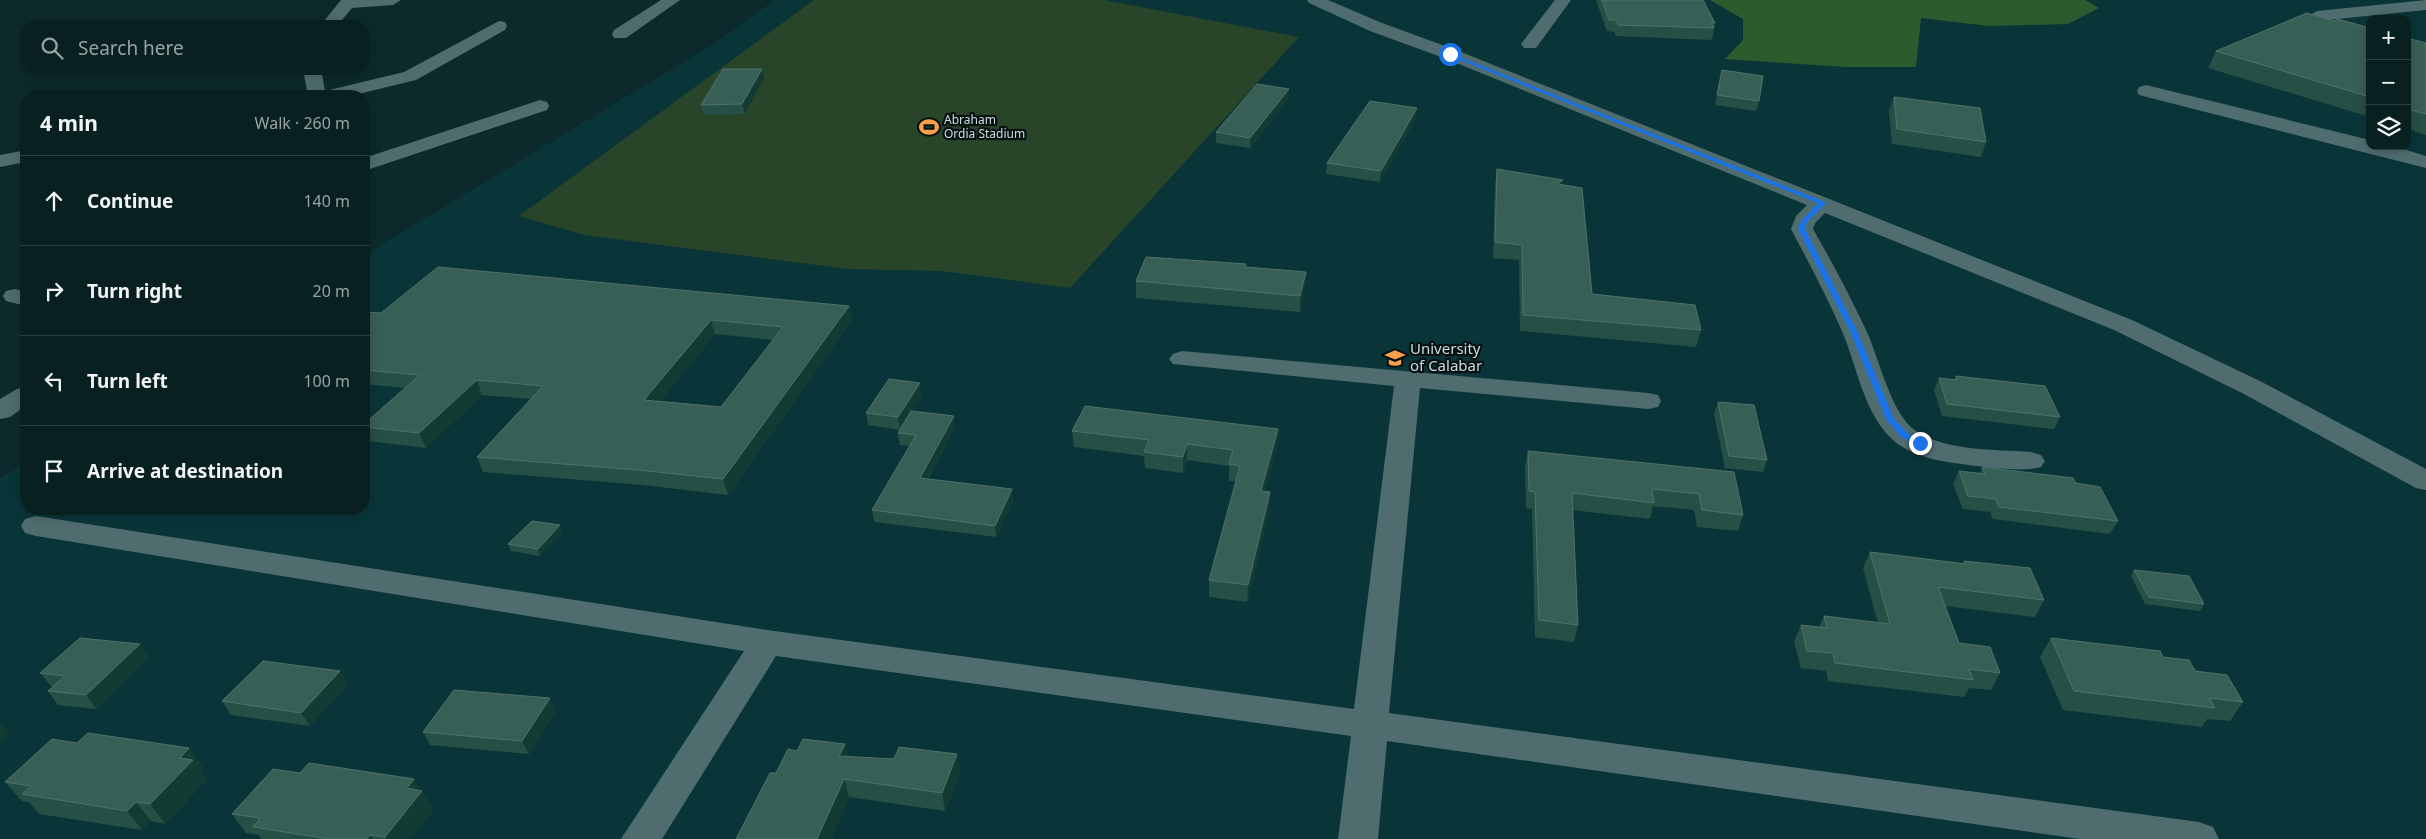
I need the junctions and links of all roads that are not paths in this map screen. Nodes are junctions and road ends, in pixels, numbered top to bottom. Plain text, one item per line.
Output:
1 (393, 0) edge
2 (672, 0) edge
3 (1315, 0) edge
4 (1563, 0) edge
5 (349, 2) edge
6 (2426, 5) edge
7 (2317, 16) edge
8 (333, 20) edge
9 (500, 26) dead end
10 (620, 34) dead end
11 (1530, 44) dead end
12 (313, 75) edge
13 (316, 90) edge
14 (353, 90) edge
15 (2146, 91) dead end
16 (540, 106) dead end
17 (2366, 145) edge
18 (2384, 150) edge
19 (20, 157) edge
20 (0, 161) edge
21 (370, 161) edge
22 (2426, 162) edge
23 (1822, 203) junction
24 (1182, 359) dead end
25 (1408, 379) junction
26 (20, 399) edge
27 (1648, 401) dead end
28 (0, 411) edge
29 (2031, 462) dead end
30 (2426, 481) edge
31 (36, 526) dead end
32 (767, 642) junction
33 (1370, 725) junction
34 (641, 839) edge
35 (1358, 839) edge
36 (2199, 839) edge

1 - 5 street
2 - 10 street
3 - 23 street
4 - 11 street
5 - 8 street
6 - 7 street
9 - 14 street
12 - 13 street
15 - 17 street
16 - 21 street
18 - 22 street
19 - 20 street
23 - 29 street
23 - 30 street
24 - 25 street
25 - 27 street
25 - 33 street
26 - 28 street
31 - 32 street
32 - 33 street
32 - 34 street
33 - 35 street
33 - 36 street

